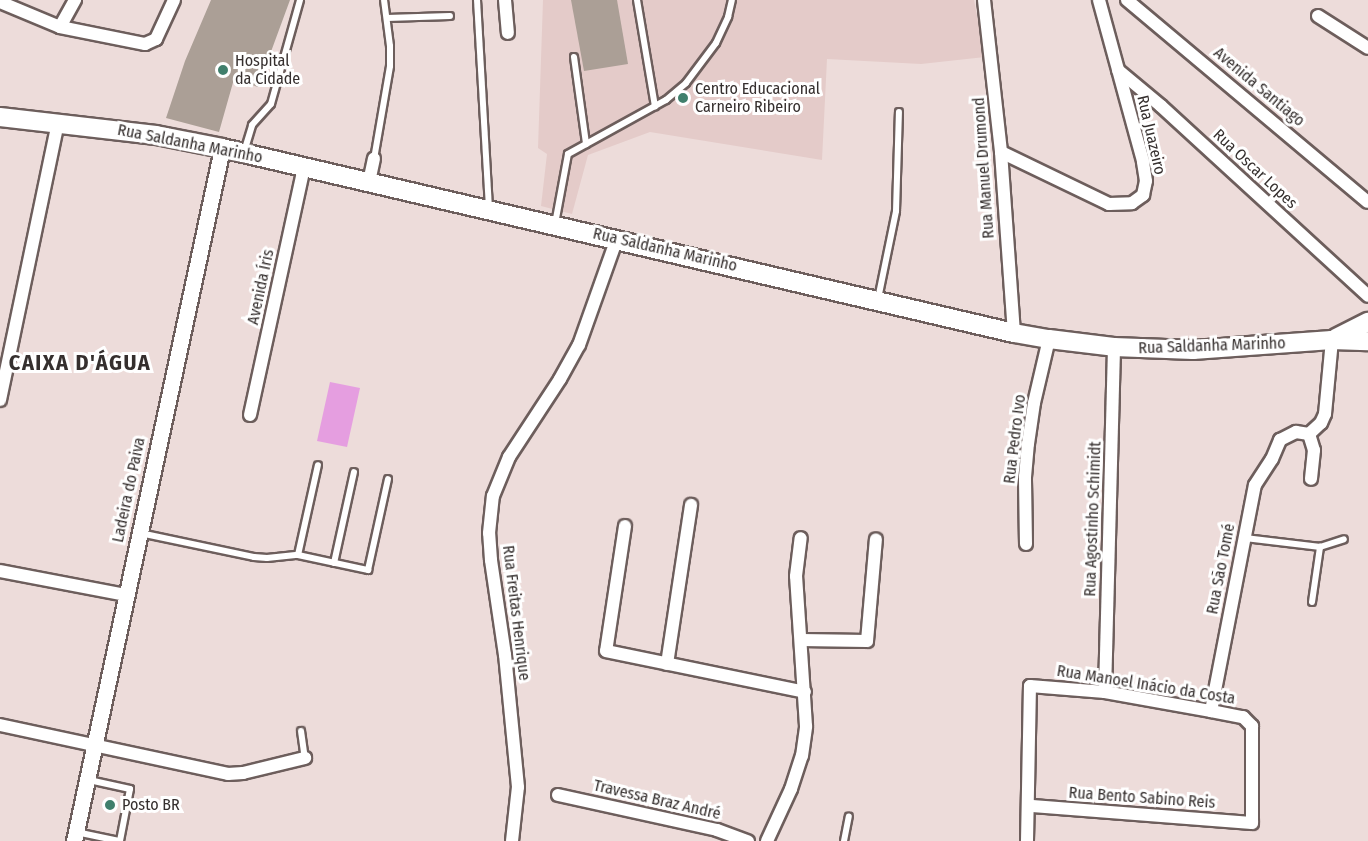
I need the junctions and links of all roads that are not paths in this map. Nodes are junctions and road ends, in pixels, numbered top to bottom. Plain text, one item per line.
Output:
1 (75, 0) edge
2 (174, 0) edge
3 (300, 0) edge
4 (384, 0) edge
5 (477, 0) edge
6 (505, 0) edge
7 (637, 0) edge
8 (732, 0) edge
9 (984, 0) edge
10 (1099, 0) edge
11 (1127, 0) edge
12 (0, 2) edge
13 (450, 16) dead end
14 (1318, 16) dead end
15 (387, 18) junction
16 (60, 27) junction
17 (508, 33) dead end
18 (1368, 48) edge
19 (574, 57) dead end
20 (1117, 69) junction
21 (655, 106) junction
22 (899, 112) dead end
23 (0, 117) edge
24 (57, 123) junction
25 (586, 144) junction
26 (222, 148) junction
27 (1001, 152) junction
28 (244, 153) junction
29 (374, 159) joint
30 (304, 167) junction
31 (369, 182) junction
32 (1368, 202) edge
33 (489, 210) junction
34 (554, 225) junction
35 (617, 238) junction
36 (1368, 296) edge
37 (878, 300) junction
38 (1368, 322) edge
39 (1014, 333) junction
40 (1049, 339) junction
41 (1368, 341) edge
42 (1114, 347) junction
43 (1331, 349) junction
44 (0, 400) edge
45 (250, 415) dead end
46 (1309, 434) junction
47 (318, 465) dead end
48 (354, 472) dead end
49 (388, 479) dead end
50 (1311, 479) dead end
51 (691, 505) dead end
52 (625, 526) dead end
53 (138, 533) junction
54 (801, 538) dead end
55 (1244, 538) junction
56 (876, 539) dead end
57 (1344, 539) dead end
58 (1026, 544) dead end
59 (1320, 547) junction
60 (298, 555) junction
61 (334, 563) junction
62 (0, 571) edge
63 (126, 595) junction
64 (1312, 602) dead end
65 (801, 640) junction
66 (667, 664) junction
67 (805, 692) junction
68 (1105, 692) junction
69 (1211, 711) junction
70 (0, 725) edge
71 (301, 731) dead end
72 (94, 746) junction
73 (305, 758) joint
74 (87, 780) junction
75 (558, 795) dead end
76 (1029, 806) junction
77 (849, 816) dead end
78 (1252, 823) joint
79 (75, 836) edge
80 (120, 841) edge
81 (512, 841) edge
82 (748, 841) edge
83 (767, 841) edge
84 (844, 841) edge
85 (1027, 841) edge

1 - 16 street
2 - 16 street
3 - 28 lane
4 - 15 lane
5 - 33 lane
6 - 17 street
7 - 21 lane
8 - 21 lane
9 - 27 street, Rua Manuel Drumond
10 - 20 street, Rua Juazeiro
11 - 32 street, Avenida Santiago
12 - 16 street
13 - 15 lane
14 - 18 street
15 - 29 lane
19 - 25 lane
20 - 27 street, Rua Juazeiro
20 - 36 street, Rua Oscar Lopes
21 - 25 lane
22 - 37 lane
23 - 24 main road, Rua Saldanha Marinho
24 - 26 main road, Rua Saldanha Marinho
24 - 44 street
25 - 34 lane
26 - 28 main road, Rua Saldanha Marinho
26 - 53 street, Ladeira do Paiva
27 - 39 street, Rua Manuel Drumond
28 - 30 main road, Rua Saldanha Marinho
29 - 31 street
30 - 31 main road, Rua Saldanha Marinho
30 - 45 street, Avenida Íris
31 - 33 main road, Rua Saldanha Marinho
33 - 34 main road, Rua Saldanha Marinho
34 - 35 main road, Rua Saldanha Marinho
35 - 37 main road, Rua Saldanha Marinho
35 - 81 street, Rua Freitas Henrique
37 - 39 main road, Rua Saldanha Marinho
38 - 43 main road, Rua Saldanha Marinho
39 - 40 main road, Rua Saldanha Marinho
40 - 42 main road, Rua Saldanha Marinho
40 - 58 street, Rua Pedro Ivo
41 - 43 main road, Rua Saldanha Marinho
42 - 43 main road, Rua Saldanha Marinho
42 - 68 street, Rua Agostinho Schimidt
43 - 46 street
46 - 50 street
46 - 55 street, Rua Sāo Tomé
47 - 60 lane
48 - 61 lane
49 - 61 lane
51 - 66 street
52 - 66 street
53 - 60 lane
53 - 63 street, Ladeira do Paiva
54 - 65 street
55 - 59 lane
55 - 69 street, Rua Sāo Tomé
56 - 65 street
57 - 59 lane
59 - 64 lane
60 - 61 lane
62 - 63 street
63 - 72 street, Ladeira do Paiva
65 - 67 street
66 - 67 street
67 - 83 street
68 - 69 street, Rua Manoel Inácio da Costa
68 - 76 street, Rua Manoel Inácio da Costa
69 - 78 street, Rua Manoel Inácio da Costa
70 - 72 street
71 - 73 lane
72 - 73 street
72 - 74 street, Ladeira do Paiva
74 - 79 street, Ladeira do Paiva
74 - 80 lane
75 - 82 street, Travessa Braz André
76 - 78 street, Rua Bento Sabino Reis
76 - 85 street
77 - 84 lane
79 - 80 lane

